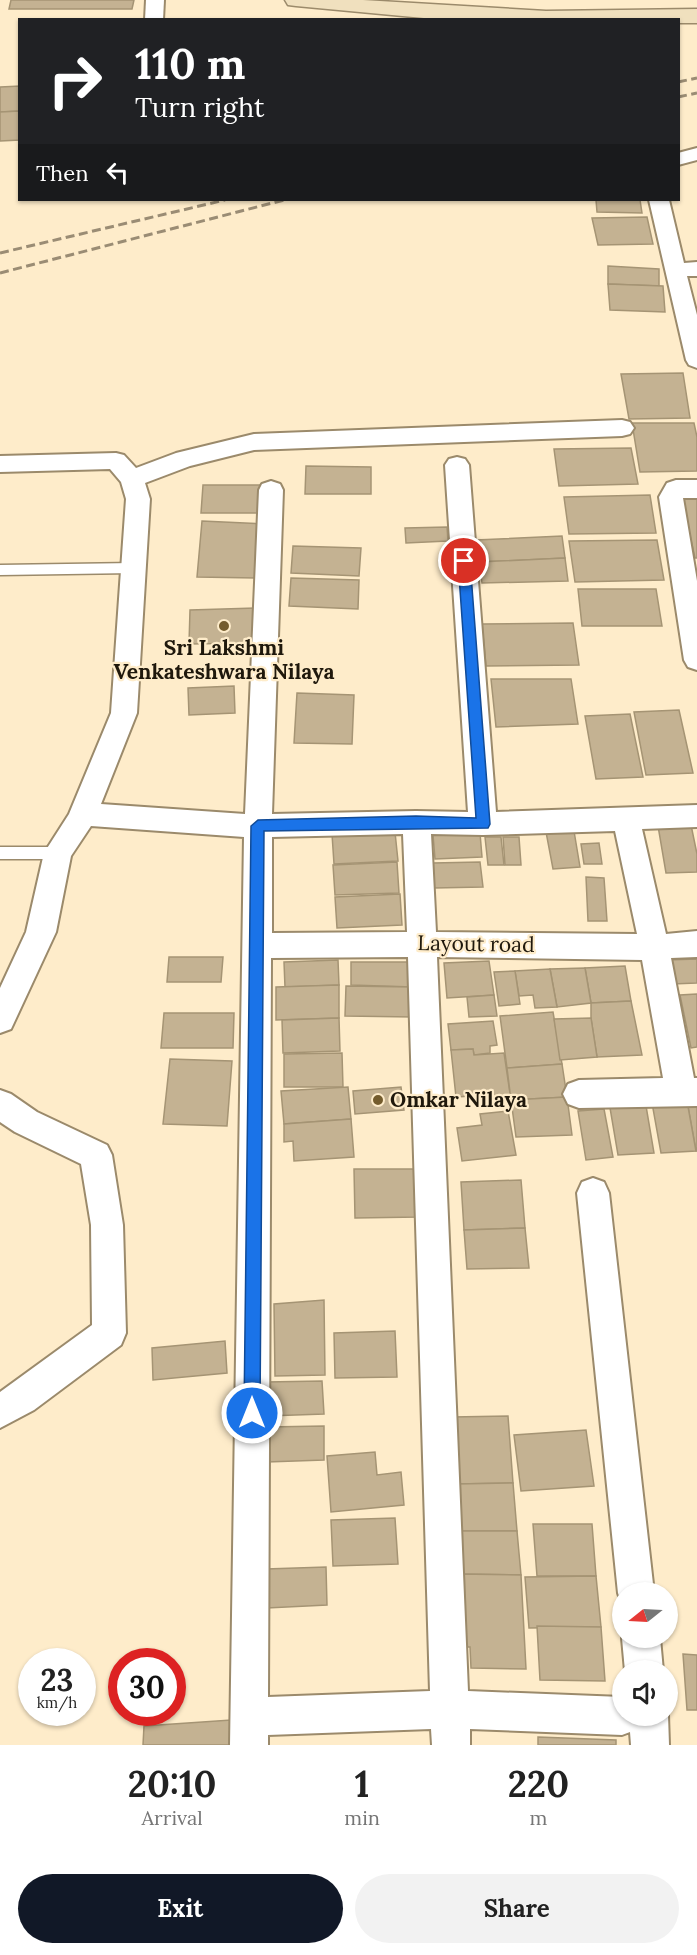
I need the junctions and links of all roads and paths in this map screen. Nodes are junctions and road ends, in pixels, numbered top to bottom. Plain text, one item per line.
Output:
1 (155, 0) edge
2 (296, 0) edge
3 (697, 16) edge
4 (154, 18) edge
5 (697, 154) edge
6 (680, 158) edge
7 (659, 201) edge
8 (686, 270) edge
9 (697, 360) edge
10 (622, 428) dead end
11 (0, 464) edge
12 (457, 465) dead end
13 (132, 479) junction
14 (697, 489) edge
15 (271, 490) dead end
16 (134, 568) junction
17 (0, 570) edge
18 (691, 585) edge
19 (697, 660) edge
20 (83, 813) junction
21 (697, 816) edge
22 (626, 818) junction
23 (416, 822) junction
24 (483, 824) junction
25 (258, 826) junction
26 (0, 853) edge
27 (58, 853) junction
28 (423, 944) junction
29 (697, 944) edge
30 (256, 946) junction
31 (654, 947) junction
32 (0, 1020) edge
33 (689, 1092) edge
34 (579, 1094) dead end
35 (0, 1104) edge
36 (593, 1193) dead end
37 (0, 1411) edge
38 (635, 1582) edge
39 (612, 1717) edge
40 (649, 1726) edge
41 (450, 1727) edge
42 (249, 1731) edge
43 (650, 1745) edge

1 - 4 street
2 - 3 main road
5 - 6 street
7 - 8 street
8 - 9 street
10 - 13 street
11 - 13 street
12 - 24 street
13 - 16 street
14 - 18 street
15 - 25 street
16 - 17 lane
16 - 20 street
18 - 19 street
20 - 25 street
20 - 27 street
21 - 22 street
22 - 24 street
22 - 31 street
23 - 24 street
23 - 25 street
23 - 28 street
25 - 30 street
26 - 27 lane
27 - 32 street
28 - 30 street, Layout road
28 - 31 street, Layout road
28 - 41 street
29 - 31 street, Layout road
30 - 42 street
31 - 33 street
33 - 34 street
35 - 37 street
36 - 38 street
39 - 41 street
40 - 43 street
41 - 42 street

